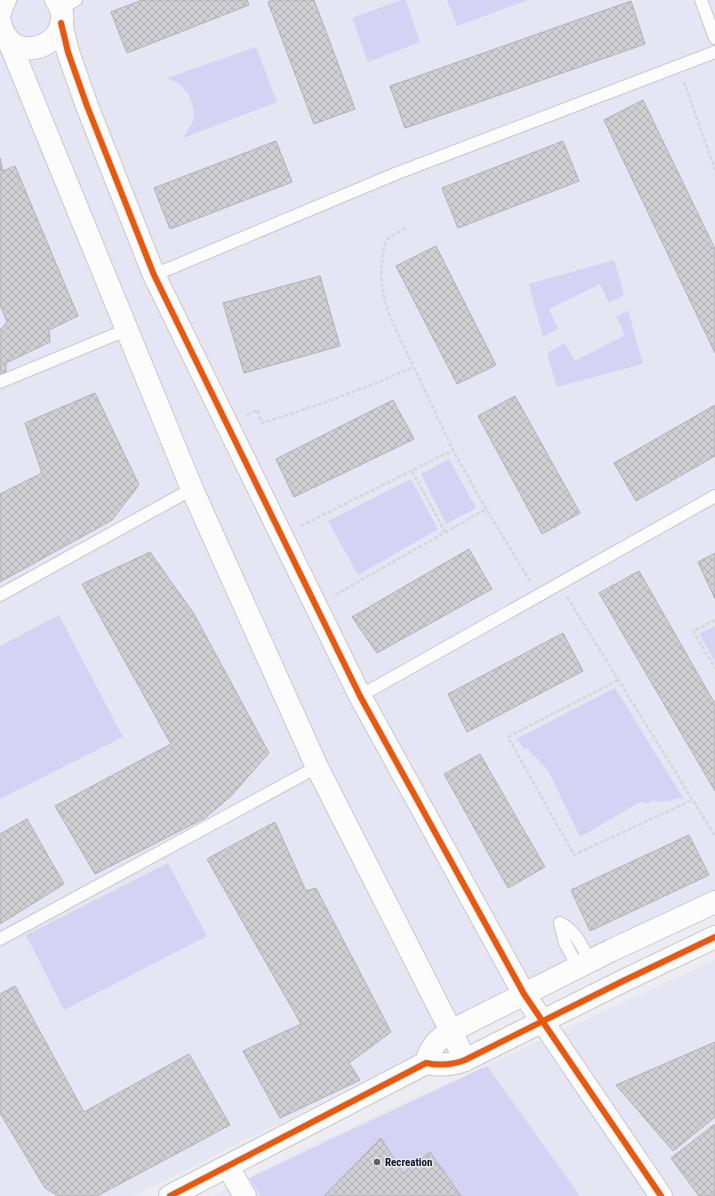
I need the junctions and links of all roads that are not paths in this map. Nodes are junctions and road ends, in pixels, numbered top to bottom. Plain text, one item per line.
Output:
1 (5, 0) edge
2 (701, 0) edge
3 (63, 8) edge
4 (2, 25) edge
5 (715, 38) edge
6 (715, 52) edge
7 (154, 275) junction
8 (126, 330) junction
9 (0, 382) edge
10 (192, 489) junction
11 (715, 496) edge
12 (0, 595) edge
13 (360, 696) junction
14 (317, 767) junction
15 (715, 902) edge
16 (715, 937) edge
17 (0, 939) edge
18 (524, 994) junction
19 (542, 1021) junction
20 (451, 1031) junction
21 (465, 1060) junction
22 (426, 1063) junction
23 (228, 1167) junction
24 (170, 1196) edge
25 (245, 1196) edge
26 (662, 1196) edge

1 - 4 street
2 - 5 lane
3 - 4 street
3 - 7 street
4 - 8 street
6 - 7 lane
7 - 13 street
8 - 9 lane
8 - 10 street
10 - 12 lane
10 - 14 street
11 - 13 lane
13 - 18 street
14 - 17 lane
14 - 20 street
15 - 18 street
16 - 19 street
18 - 19 street
18 - 20 street
19 - 21 street
19 - 26 street
20 - 21 street
20 - 22 street
21 - 22 street
22 - 23 street
23 - 24 street
23 - 25 street

